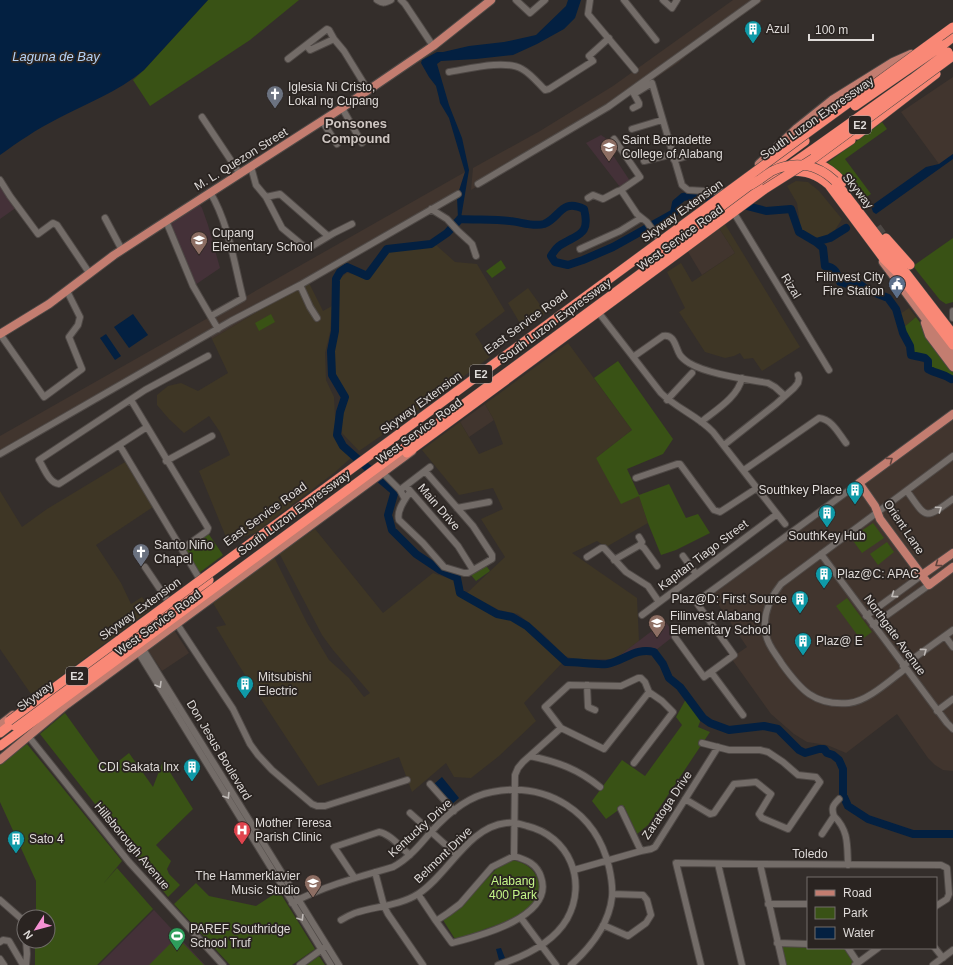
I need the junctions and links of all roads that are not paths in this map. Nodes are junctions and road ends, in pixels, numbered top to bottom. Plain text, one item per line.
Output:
1 (377, 0) edge
2 (391, 0) edge
3 (491, 0) edge
4 (516, 0) edge
5 (544, 0) edge
6 (590, 0) edge
7 (624, 0) edge
8 (663, 0) edge
9 (677, 0) edge
10 (757, 0) edge
11 (405, 1) edge
12 (953, 22) edge
13 (953, 27) edge
14 (953, 32) edge
15 (953, 37) edge
16 (609, 38) junction
17 (334, 39) junction
18 (656, 40) dead end
19 (306, 45) junction
20 (433, 46) junction
21 (953, 50) edge
22 (911, 54) junction
23 (953, 56) edge
24 (288, 59) dead end
25 (943, 69) junction
26 (635, 70) dead end
27 (449, 72) dead end
28 (368, 90) junction
29 (342, 108) junction
30 (633, 108) dead end
31 (202, 117) dead end
32 (662, 120) junction
33 (322, 121) junction
34 (632, 129) dead end
35 (614, 139) dead end
36 (362, 143) dead end
37 (337, 144) dead end
38 (697, 153) dead end
39 (674, 157) junction
40 (644, 161) dead end
41 (816, 162) junction
42 (251, 167) junction
43 (768, 168) junction
44 (790, 171) junction
45 (240, 174) junction
46 (772, 177) junction
47 (0, 180) edge
48 (478, 184) dead end
49 (622, 190) junction
50 (210, 192) junction
51 (458, 194) dead end
52 (725, 194) junction
53 (266, 197) junction
54 (588, 198) dead end
55 (431, 209) junction
56 (735, 210) junction
57 (105, 218) dead end
58 (641, 218) junction
59 (166, 221) junction
60 (352, 224) dead end
61 (328, 236) junction
62 (659, 239) junction
63 (580, 249) dead end
64 (122, 250) junction
65 (889, 255) junction
66 (476, 256) dead end
67 (904, 271) junction
68 (90, 274) junction
69 (300, 285) junction
70 (67, 291) junction
71 (953, 311) edge
72 (599, 313) junction
73 (211, 316) junction
74 (317, 318) dead end
75 (924, 318) junction
76 (953, 318) edge
77 (940, 323) junction
78 (953, 327) edge
79 (218, 329) junction
80 (0, 334) edge
81 (953, 334) edge
82 (953, 345) edge
83 (953, 354) edge
84 (208, 356) dead end
85 (633, 357) junction
86 (953, 368) edge
87 (829, 370) dead end
88 (692, 373) dead end
89 (798, 375) dead end
90 (742, 378) junction
91 (785, 396) junction
92 (130, 400) junction
93 (667, 400) junction
94 (953, 414) edge
95 (701, 422) junction
96 (147, 427) junction
97 (212, 436) dead end
98 (846, 443) dead end
99 (724, 445) junction
100 (120, 446) junction
101 (0, 454) edge
102 (953, 456) edge
103 (166, 461) junction
104 (362, 462) junction
105 (744, 470) junction
106 (376, 474) junction
107 (636, 478) dead end
108 (859, 483) junction
109 (406, 486) junction
110 (757, 488) junction
111 (400, 490) junction
112 (907, 491) junction
113 (410, 492) junction
114 (405, 499) junction
115 (953, 499) edge
116 (489, 502) dead end
117 (457, 508) junction
118 (877, 512) junction
119 (778, 514) junction
120 (785, 524) dead end
121 (639, 537) dead end
122 (640, 545) junction
123 (182, 549) junction
124 (953, 553) edge
125 (821, 554) junction
126 (683, 556) dead end
127 (587, 557) dead end
128 (614, 560) junction
129 (657, 566) dead end
130 (145, 567) dead end
131 (953, 567) edge
132 (473, 570) junction
133 (696, 574) junction
134 (922, 575) junction
135 (199, 578) junction
136 (929, 584) junction
137 (168, 600) junction
138 (659, 602) junction
139 (642, 614) dead end
140 (866, 616) junction
141 (177, 624) junction
142 (873, 625) junction
143 (953, 630) edge
144 (945, 636) junction
145 (675, 637) dead end
146 (953, 647) edge
147 (140, 650) junction
148 (904, 667) junction
149 (711, 672) junction
150 (587, 685) junction
151 (649, 692) junction
152 (953, 699) edge
153 (595, 710) dead end
154 (937, 711) junction
155 (743, 715) dead end
156 (0, 726) edge
157 (561, 728) junction
158 (953, 729) edge
159 (190, 730) junction
160 (0, 732) edge
161 (0, 737) edge
162 (29, 737) junction
163 (0, 742) edge
164 (702, 743) dead end
165 (0, 746) edge
166 (718, 747) junction
167 (0, 752) edge
168 (530, 756) junction
169 (0, 760) edge
170 (634, 762) dead end
171 (407, 780) dead end
172 (430, 784) dead end
173 (600, 787) dead end
174 (515, 790) junction
175 (685, 799) junction
176 (839, 799) dead end
177 (621, 809) dead end
178 (454, 811) junction
179 (410, 813) dead end
180 (834, 816) junction
181 (514, 824) junction
182 (431, 832) junction
183 (822, 834) dead end
184 (641, 850) junction
185 (457, 854) junction
186 (410, 855) junction
187 (514, 856) junction
188 (607, 860) junction
189 (718, 864) junction
190 (760, 864) junction
191 (848, 865) junction
192 (574, 870) junction
193 (375, 872) junction
194 (354, 877) junction
195 (418, 894) junction
196 (612, 894) junction
197 (0, 900) edge
198 (299, 900) junction
199 (292, 903) junction
200 (768, 904) junction
201 (807, 904) edge
202 (937, 905) edge
203 (384, 906) junction
204 (16, 914) edge
205 (521, 918) junction
206 (341, 920) dead end
207 (436, 921) junction
208 (604, 925) junction
209 (317, 929) junction
210 (310, 933) junction
211 (0, 942) edge
212 (777, 943) junction
213 (807, 944) edge
214 (541, 945) junction
215 (327, 946) junction
216 (27, 949) edge
217 (848, 949) edge
218 (877, 949) edge
219 (936, 949) edge
220 (322, 950) junction
221 (953, 950) edge
222 (27, 954) junction
223 (18, 955) junction
224 (943, 958) junction
225 (0, 959) edge
226 (856, 964) edge
227 (4, 965) edge
228 (24, 965) edge
229 (223, 965) edge
230 (300, 965) edge
231 (331, 965) edge
232 (339, 965) edge
233 (423, 965) edge
234 (498, 965) edge
235 (556, 965) edge
236 (571, 965) edge
237 (701, 965) edge
238 (742, 965) edge
239 (783, 965) edge
240 (933, 965) edge

1 - 2 street
3 - 20 main road, M. L. Quezon Street
4 - 5 street
6 - 16 street
7 - 18 street
8 - 9 street
10 - 48 street
11 - 20 street
12 - 22 highway
13 - 156 highway, Skyway Extension / E2, bridge
14 - 21 highway
15 - 43 highway, South Luzon Expressway / E2, bridge
16 - 26 street
16 - 27 street
17 - 19 street
17 - 19 street
17 - 28 street
19 - 24 street
20 - 28 main road, M. L. Quezon Street
21 - 25 highway
21 - 46 highway, South Luzon Expressway / E2, bridge
22 - 25 highway
22 - 43 highway
22 - 52 main road, East Service Road
23 - 167 highway, E2, bridge
25 - 41 highway
28 - 29 main road, M. L. Quezon Street
29 - 33 main road, M. L. Quezon Street
29 - 36 street
30 - 32 street
31 - 45 street
32 - 34 street
32 - 39 street
33 - 37 street
33 - 42 main road, M. L. Quezon Street
35 - 49 street
38 - 39 street
39 - 40 street
39 - 52 street
41 - 44 highway
41 - 67 highway
42 - 45 main road, M. L. Quezon Street
42 - 53 street
43 - 52 highway, South Luzon Expressway / E2
44 - 46 highway
44 - 67 highway
45 - 50 main road, M. L. Quezon Street
46 - 56 highway, South Luzon Expressway / E2
47 - 68 street
49 - 54 street
49 - 58 street
50 - 59 main road, M. L. Quezon Street
50 - 73 street
51 - 55 street
52 - 62 main road, East Service Road, bridge
52 - 104 highway, South Luzon Expressway / E2
53 - 61 street
53 - 61 street
55 - 66 street
55 - 69 street
56 - 72 main road, West Service Road
56 - 75 main road, West Service Road
56 - 87 street, Rizal
56 - 106 highway, South Luzon Expressway / E2
57 - 64 street
58 - 62 street
58 - 63 street
59 - 64 main road, M. L. Quezon Street
59 - 73 street
60 - 61 street
62 - 104 main road, East Service Road
64 - 68 main road, M. L. Quezon Street
65 - 67 highway, Skyway / E2
65 - 161 highway, Skyway / E2, bridge
65 - 163 highway, Skyway / E2, bridge
67 - 77 highway, Skyway / E2
68 - 70 main road, M. L. Quezon Street
69 - 74 street
69 - 79 street
70 - 80 main road, M. L. Quezon Street
70 - 80 street
71 - 76 street
72 - 85 street
72 - 106 main road, West Service Road
73 - 79 street
75 - 83 main road, West Service Road
75 - 86 main road
77 - 78 highway, E2
77 - 81 highway, Skyway / E2
77 - 82 highway, Skyway / E2
77 - 83 highway
79 - 101 street
84 - 92 street
85 - 90 street
85 - 93 street
88 - 93 street
89 - 91 street
90 - 91 street
90 - 95 street
91 - 99 street
92 - 96 street
92 - 100 street
93 - 95 street
108 -> 94 main road
95 - 99 street
96 - 100 street
96 - 103 street
97 - 103 street
98 - 105 street
99 - 105 street
100 - 123 street
102 - 112 street
103 - 123 street
104 - 135 main road, East Service Road
104 - 160 highway, South Luzon Expressway / E2
105 - 110 street
106 - 111 street, Main Drive
106 - 141 main road, West Service Road
106 - 165 highway, South Luzon Expressway / E2
107 - 110 street
108 - 118 main road, Orient Lane
108 - 149 street
109 - 111 street, Main Drive
109 - 113 street, Main Drive
109 - 117 street
110 - 119 street
111 - 114 street
112 -> 115 street
112 - 118 street
113 - 114 street
113 - 132 street, Main Drive
114 - 132 street
116 - 117 street
117 - 132 street
118 - 125 street
118 - 134 main road, Orient Lane
119 - 120 street
119 - 133 street, Kapitan Tiago Street
121 - 122 street
122 - 128 street
122 - 129 street
123 - 135 street
124 -> 134 main road
125 - 140 street, Northgate Avenue
125 - 148 street
126 - 133 street
127 - 128 street
128 - 138 street
130 - 137 street
131 - 136 main road
133 - 138 street, Kapitan Tiago Street
134 - 136 main road, Orient Lane
134 -> 140 street
135 - 137 main road, East Service Road
136 - 142 street
137 - 156 main road, East Service Road
138 - 139 street, Kapitan Tiago Street
140 - 142 street, Northgate Avenue
141 - 147 main road, West Service Road
141 - 171 street
142 - 148 street, Northgate Avenue
143 - 144 street
144 - 146 street
148 -> 144 street
145 - 149 street
147 - 159 street, Don Jesus Boulevard
147 - 162 main road, West Service Road
148 - 154 street, Northgate Avenue
149 - 155 street
150 - 151 street
150 - 153 street
150 - 157 street
151 - 157 street
151 - 170 street
152 - 154 street
154 - 158 street, Northgate Avenue
157 - 168 street
159 - 198 street, Don Jesus Boulevard
159 -> 199 street, Don Jesus Boulevard
162 - 169 main road, West Service Road
162 - 229 street, Hillsborough Avenue
164 - 166 street
166 - 175 street, Zaratoga Drive
166 - 175 street
168 - 173 street
168 - 174 street
172 - 178 street
174 - 178 street, Kentucky Drive
174 - 181 street
174 - 188 street, Kentucky Drive
175 - 184 street, Zaratoga Drive
176 - 180 street
177 - 184 street
178 - 182 street, Kentucky Drive
179 - 182 street
180 - 183 street
180 - 191 street
181 - 185 street, Belmont Drive
181 - 187 street
181 - 192 street, Belmont Drive
182 - 185 street
182 - 186 street, Kentucky Drive
184 - 188 street, Zaratoga Drive
185 - 195 street, Belmont Drive
186 - 193 street, Kentucky Drive
186 - 194 street
187 - 205 street
187 - 207 street
188 - 192 street, Zaratoga Drive
188 - 196 street, Kentucky Drive
189 - 190 street, Toledo
189 - 237 street, Toledo
189 - 238 street
190 - 191 street, Toledo
190 - 200 street
191 - 202 street, Toledo
192 - 214 street, Belmont Drive
193 - 194 street, Kentucky Drive
193 - 203 street
194 - 198 street, Kentucky Drive
195 - 203 street, Belmont Drive
195 - 207 street
196 - 208 street, Kentucky Drive
196 - 208 street
197 - 204 street
198 - 199 street, Kentucky Drive
198 - 209 street, Don Jesus Boulevard
199 -> 210 street, Don Jesus Boulevard
200 - 201 street
200 - 212 street
203 - 206 street, Belmont Drive
203 - 233 street
205 - 207 street
205 - 214 street
208 - 236 street, Kentucky Drive
209 - 210 street
209 - 215 street, Don Jesus Boulevard
210 - 220 street, Don Jesus Boulevard
211 - 223 street
212 - 213 street
212 - 239 street
214 - 234 street, Belmont Drive
214 - 235 street
215 - 220 street
215 - 232 street, Don Jesus Boulevard
216 - 222 street
217 - 226 street
218 - 226 street
219 - 224 street
220 - 230 street
220 - 231 street, Don Jesus Boulevard
221 - 224 street
222 - 223 street
222 - 228 street
223 - 228 street
224 - 240 street
225 - 227 street

